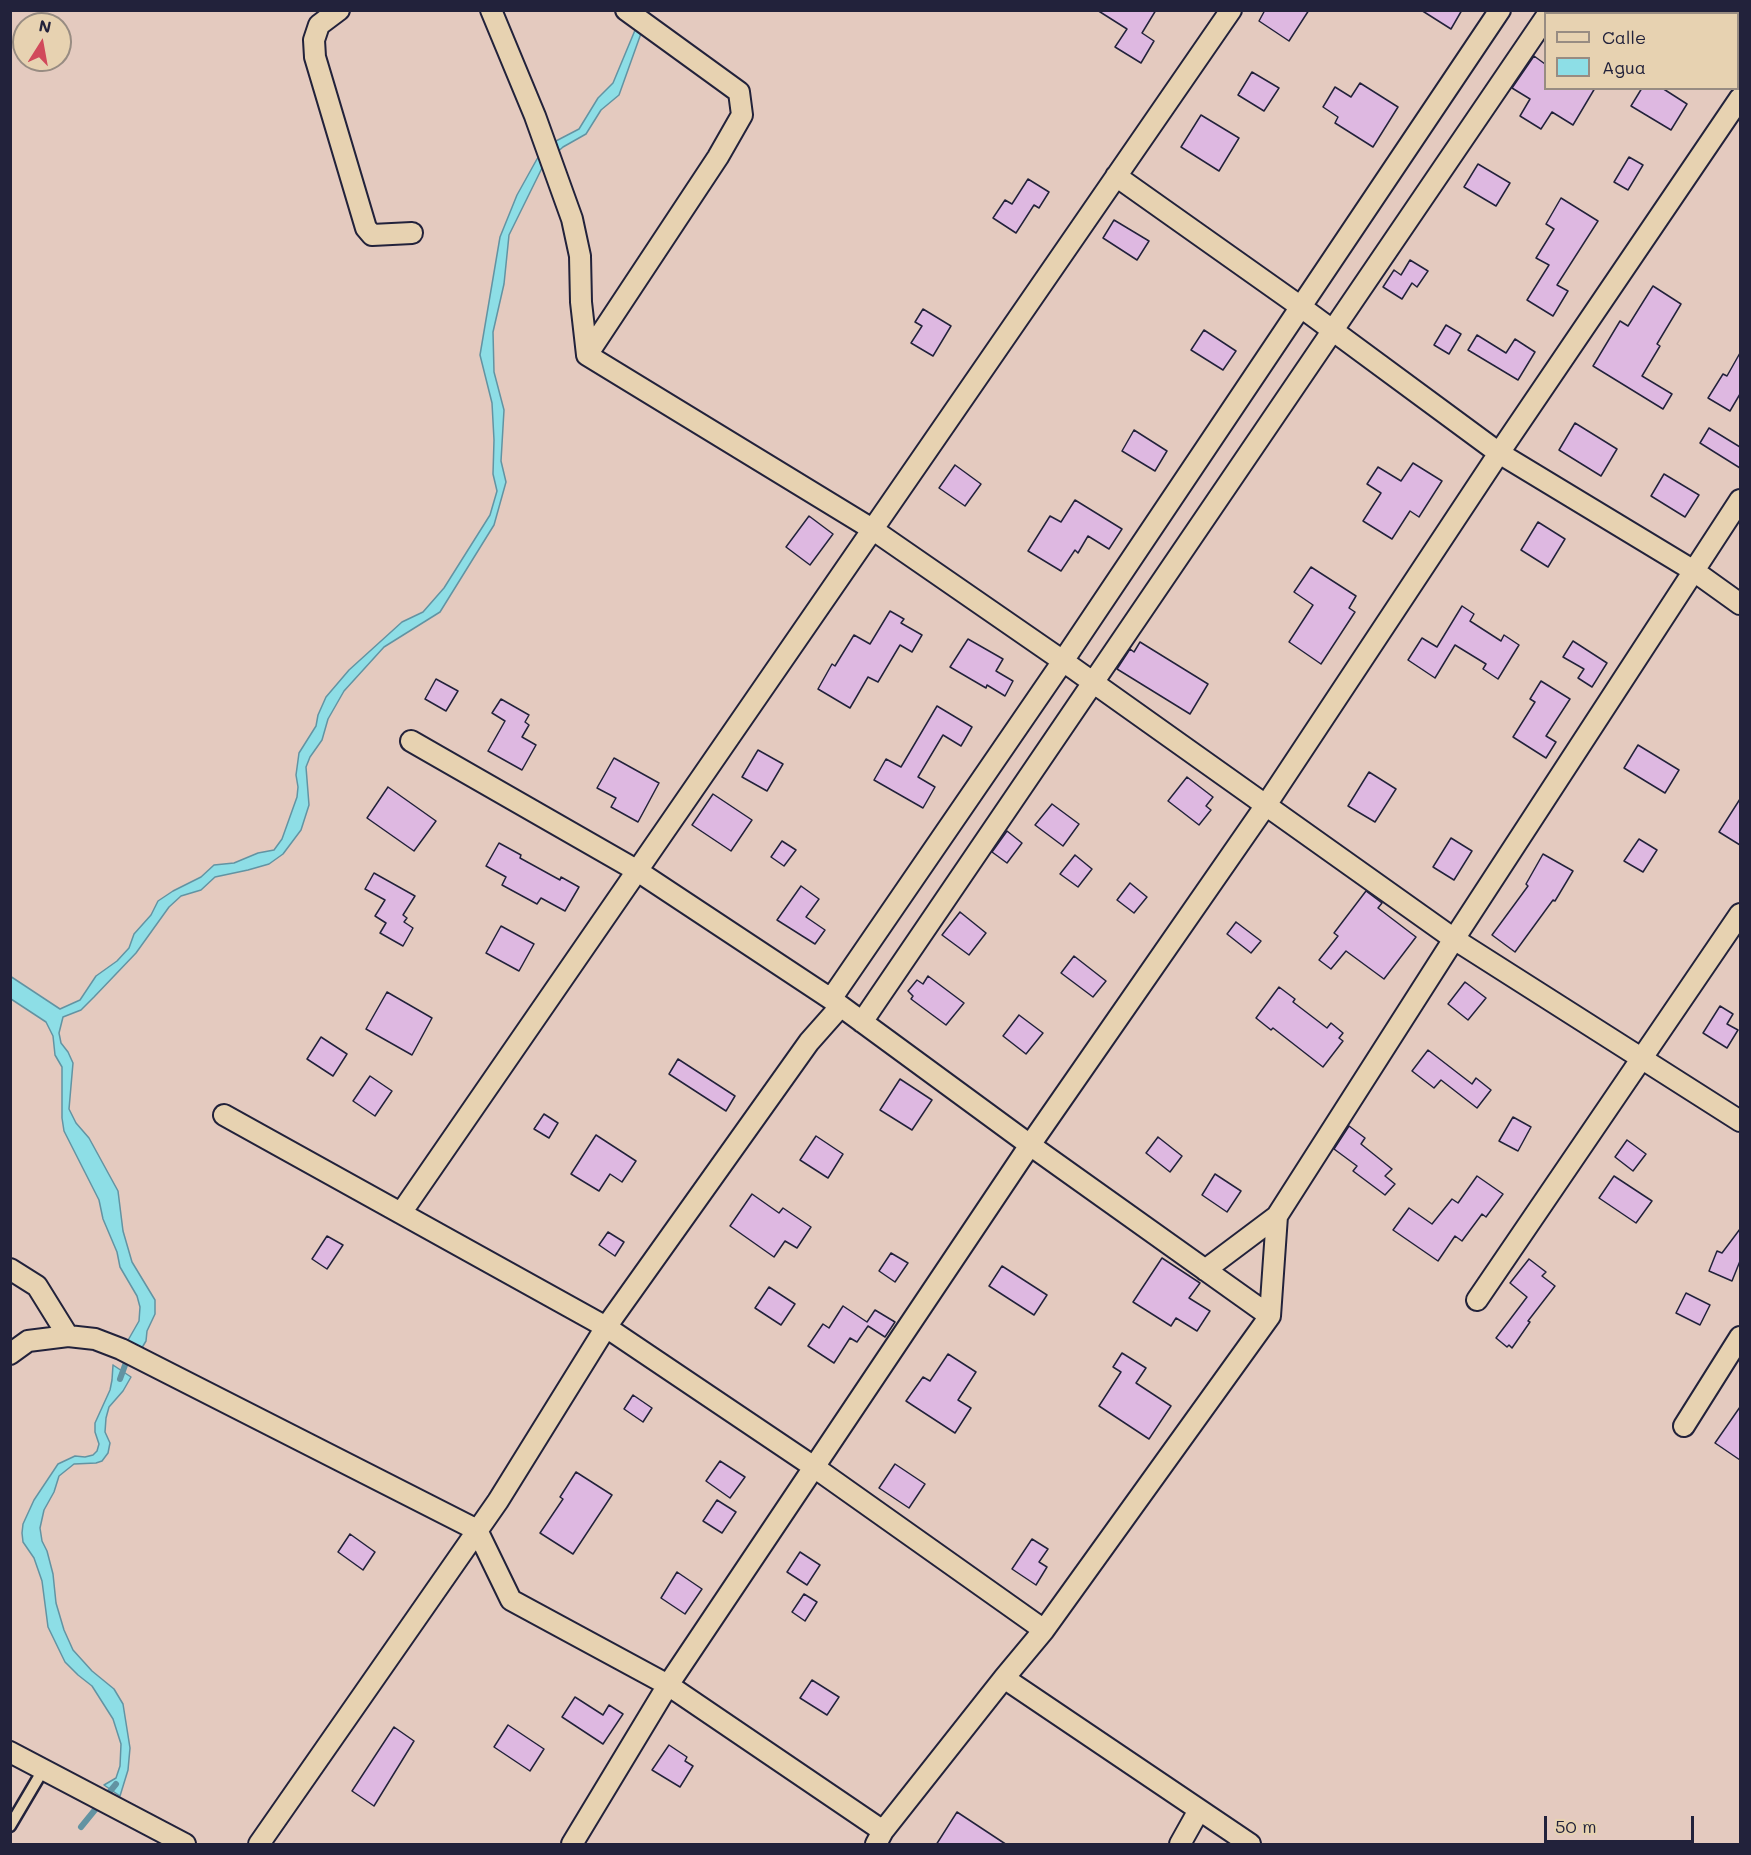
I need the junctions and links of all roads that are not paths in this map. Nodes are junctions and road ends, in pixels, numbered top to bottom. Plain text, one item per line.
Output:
1 (339, 10) edge
2 (491, 10) edge
3 (626, 10) edge
4 (1231, 10) edge
5 (1500, 10) edge
6 (1544, 20) edge
7 (1736, 96) edge
8 (1116, 176) junction
9 (412, 233) dead end
10 (1301, 307) junction
11 (1334, 331) junction
12 (587, 355) junction
13 (1499, 453) junction
14 (1740, 500) edge
15 (872, 529) junction
16 (1694, 571) junction
17 (1740, 604) edge
18 (1063, 661) junction
19 (1094, 683) junction
20 (411, 741) dead end
21 (1266, 805) junction
22 (636, 870) junction
23 (1740, 914) edge
24 (1454, 939) junction
25 (836, 1003) junction
26 (862, 1022) junction
27 (1642, 1059) junction
28 (224, 1115) dead end
29 (1740, 1122) edge
30 (1030, 1145) junction
31 (401, 1213) junction
32 (1277, 1216) junction
33 (10, 1269) edge
34 (1204, 1270) junction
35 (1477, 1299) dead end
36 (1270, 1316) junction
37 (606, 1327) junction
38 (68, 1336) junction
39 (1740, 1337) edge
40 (10, 1354) edge
41 (1684, 1426) dead end
42 (814, 1467) junction
43 (477, 1530) junction
44 (1044, 1630) junction
45 (1004, 1678) junction
46 (668, 1685) junction
47 (10, 1752) edge
48 (43, 1770) junction
49 (1199, 1810) junction
50 (10, 1826) edge
51 (880, 1838) edge
52 (184, 1845) edge
53 (259, 1845) edge
54 (572, 1845) edge
55 (1180, 1845) edge
56 (1250, 1845) edge

1 - 9 street
2 - 12 street
3 - 12 street
4 - 8 street
5 - 10 street
6 - 11 street
7 - 13 street
8 - 10 street
8 - 15 street
10 - 11 street
10 - 18 street
11 - 13 street
11 - 19 street
12 - 15 street
13 - 16 street
13 - 21 street
14 - 16 street
15 - 18 street
15 - 22 street
16 - 17 street
16 - 24 street
18 - 19 street
18 - 25 street
19 - 21 street
19 - 26 street
20 - 22 street
21 - 24 street
21 - 30 street
22 - 25 street
22 - 31 street
23 - 27 street
24 - 27 street
24 - 32 street
25 - 26 street
25 - 37 street
26 - 30 street
27 - 29 street
27 - 35 street
28 - 31 street
30 - 34 street
30 - 42 street
31 - 37 street
32 - 34 street
32 - 36 street
33 - 38 street
34 - 36 street
36 - 44 street
37 - 42 street
37 - 43 street
38 - 40 street
38 - 43 street
39 - 41 street
42 - 44 street
42 - 46 street
43 - 46 street
43 - 53 street
44 - 45 street
45 - 49 street
45 - 51 street
46 - 51 street
46 - 54 street
47 - 48 street
48 - 50 lane
48 - 52 street
49 - 55 street
49 - 56 street

